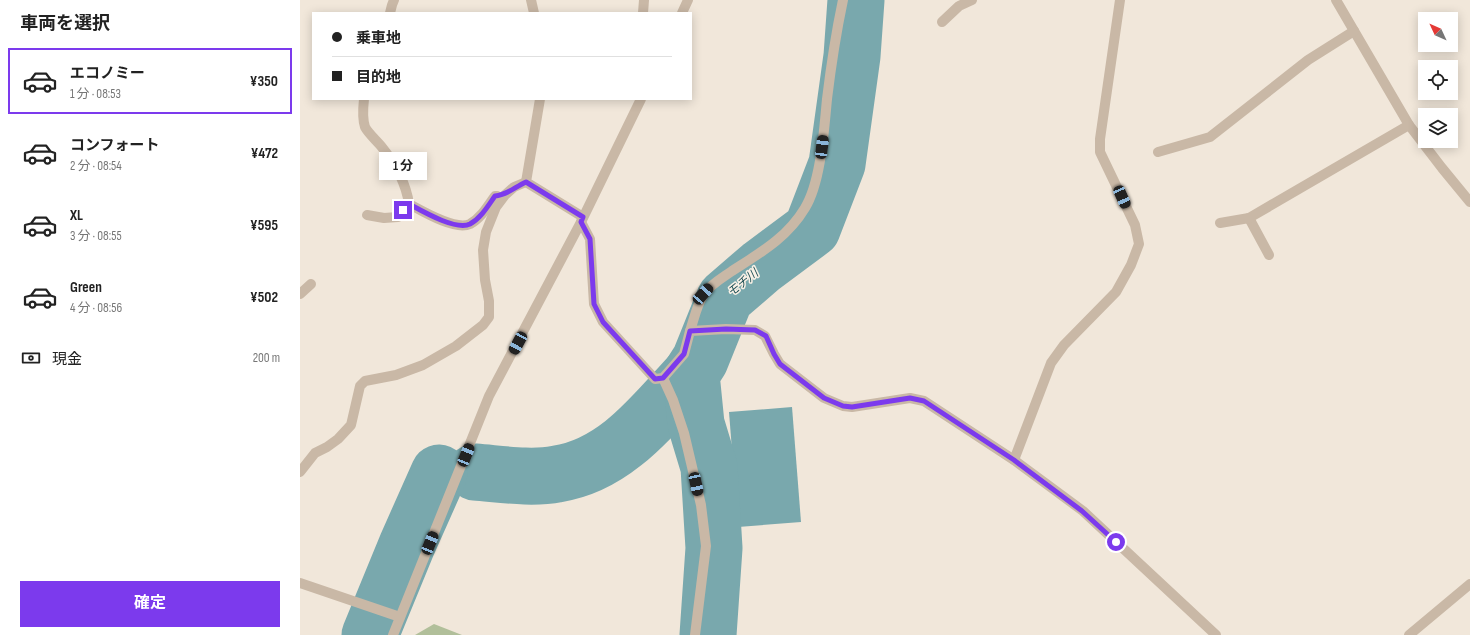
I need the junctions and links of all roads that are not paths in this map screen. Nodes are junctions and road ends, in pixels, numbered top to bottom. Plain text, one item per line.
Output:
1 (394, 0) edge
2 (531, 0) edge
3 (644, 0) edge
4 (688, 0) edge
5 (843, 0) edge
6 (972, 0) edge
7 (1120, 0) edge
8 (1336, 0) edge
9 (390, 12) edge
10 (534, 12) edge
11 (643, 12) edge
12 (682, 12) edge
13 (942, 22) dead end
14 (1354, 31) junction
15 (364, 100) edge
16 (540, 100) edge
17 (641, 100) edge
18 (1409, 125) junction
19 (1158, 152) dead end
20 (526, 182) junction
21 (505, 195) junction
22 (1470, 202) edge
23 (409, 204) junction
24 (368, 215) dead end
25 (1250, 218) junction
26 (582, 220) junction
27 (1220, 222) dead end
28 (1269, 255) dead end
29 (311, 284) dead end
30 (300, 294) edge
31 (693, 331) junction
32 (663, 379) junction
33 (1014, 460) junction
34 (300, 472) edge
35 (300, 583) edge
36 (1470, 584) edge
37 (396, 615) junction
38 (393, 635) edge
39 (695, 635) edge
40 (1216, 635) edge
41 (1409, 635) edge

1 - 9 street
2 - 10 street
3 - 11 street
4 - 12 street
5 - 31 street
6 - 13 street
7 - 33 street
8 - 14 street
14 - 18 street
14 - 19 street
15 - 23 street
16 - 20 street
17 - 26 street
18 - 22 street
18 - 25 street
20 - 21 street
20 - 26 street
21 - 23 street
21 - 34 street
23 - 24 street
25 - 27 street
25 - 28 street
26 - 32 street
26 - 37 street
29 - 30 street
31 - 32 street
31 - 33 street
32 - 39 street
33 - 40 street
35 - 37 street
36 - 41 street
37 - 38 street

